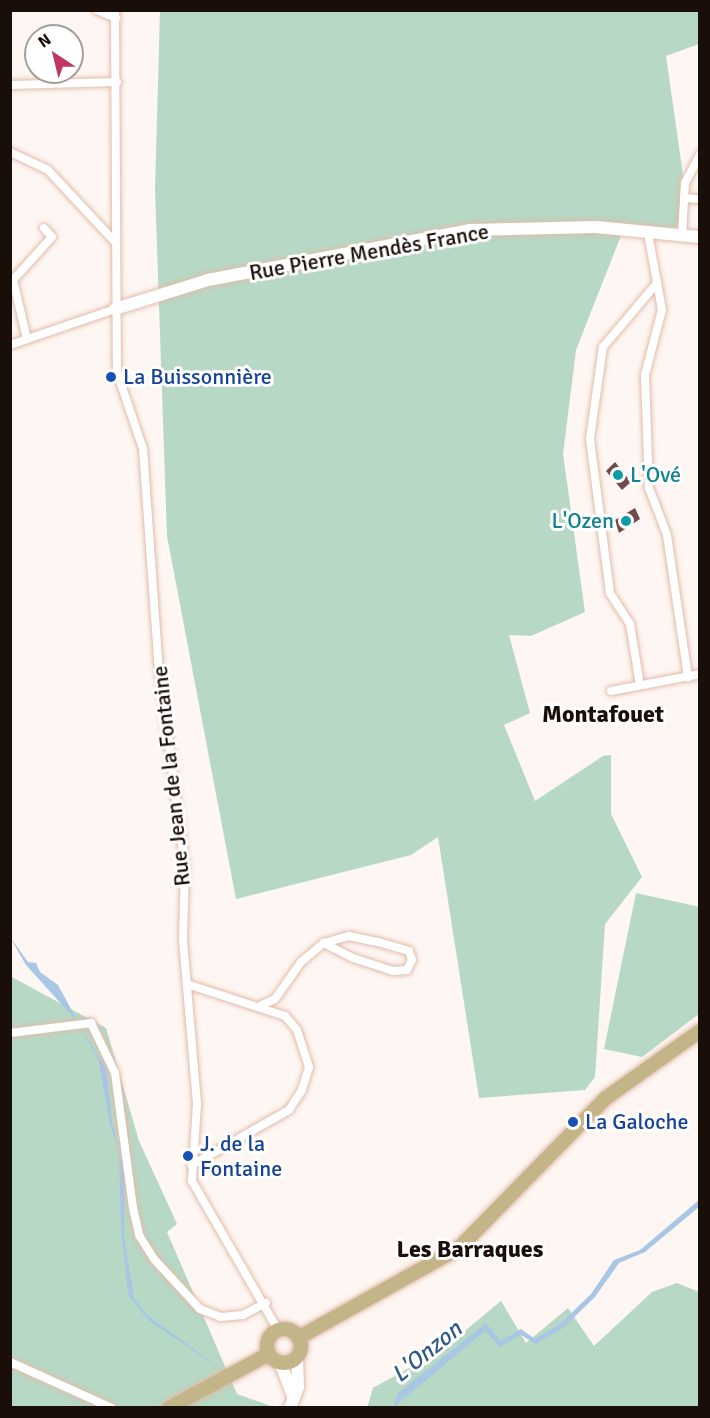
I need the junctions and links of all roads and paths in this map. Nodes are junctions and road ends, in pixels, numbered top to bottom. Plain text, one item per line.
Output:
1 (97, 10) edge
2 (115, 14) edge
3 (117, 82) junction
4 (10, 85) edge
5 (10, 152) edge
6 (699, 155) edge
7 (684, 198) junction
8 (699, 199) edge
9 (44, 228) dead end
10 (648, 233) junction
11 (682, 235) junction
12 (699, 237) edge
13 (114, 241) junction
14 (657, 284) junction
15 (115, 309) junction
16 (27, 339) junction
17 (10, 345) edge
18 (699, 674) edge
19 (688, 677) junction
20 (640, 685) junction
21 (611, 691) dead end
22 (324, 943) junction
23 (187, 984) junction
24 (262, 1005) junction
25 (699, 1030) edge
26 (10, 1033) edge
27 (192, 1166) junction
28 (266, 1303) junction
29 (278, 1330) junction
30 (298, 1338) junction
31 (274, 1358) junction
32 (297, 1358) junction
33 (10, 1362) edge
34 (291, 1406) edge
35 (112, 1407) edge
36 (169, 1407) edge

1 - 2 street
2 - 3 street, Rue Jean de la Fontaine
3 - 4 street
3 - 13 street, Rue Jean de la Fontaine
5 - 13 street
6 - 7 street
7 - 8 street
7 - 11 street
9 - 16 street
10 - 11 street, Rue Pierre Mendès France
10 - 14 street
10 - 15 street, Rue Pierre Mendès France
11 - 12 street, Rue Pierre Mendès France
13 - 15 street, Rue Jean de la Fontaine
14 - 19 street
14 - 20 street
15 - 16 street
15 - 23 street, Rue Jean de la Fontaine
16 - 17 street
18 - 19 street
19 - 20 street
20 - 21 street
22 - 22 street
22 - 24 street
23 - 24 street
23 - 27 street, Rue Jean de la Fontaine
24 - 27 street
25 - 30 main road
26 - 28 street
27 - 28 street, Rue Jean de la Fontaine
28 - 29 street, Rue Jean de la Fontaine
29 - 30 main road
29 - 31 main road
30 - 32 main road
31 - 32 main road
31 - 34 street
31 - 36 main road
32 - 34 street
33 - 35 street

